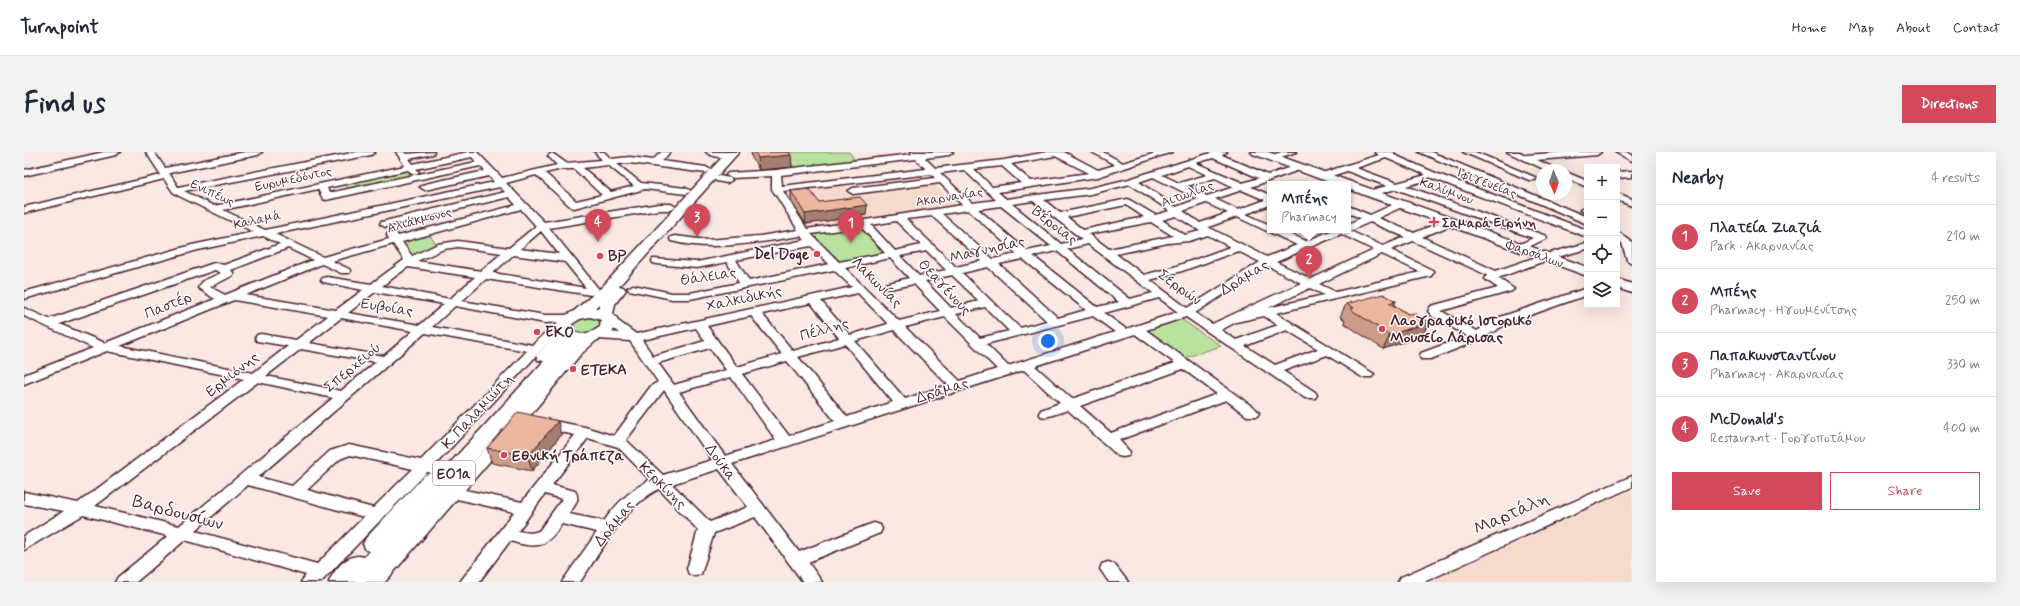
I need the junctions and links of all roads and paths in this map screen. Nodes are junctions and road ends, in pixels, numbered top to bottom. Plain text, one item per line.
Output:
1 (116, 152) edge
2 (150, 152) edge
3 (258, 152) edge
4 (371, 152) edge
5 (430, 152) edge
6 (624, 152) edge
7 (666, 152) edge
8 (710, 152) edge
9 (949, 152) edge
10 (1014, 152) edge
11 (1058, 152) edge
12 (1096, 152) edge
13 (1168, 152) edge
14 (1189, 152) edge
15 (1257, 152) edge
16 (1292, 152) edge
17 (1401, 152) edge
18 (1423, 152) edge
19 (1467, 152) edge
20 (1511, 152) edge
21 (1597, 152) edge
22 (472, 153) edge
23 (732, 153) edge
24 (1621, 153) edge
25 (1632, 153) edge
26 (348, 154) edge
27 (917, 154) edge
28 (1218, 154) edge
29 (1384, 154) edge
30 (402, 155) edge
31 (552, 156) dead end
32 (605, 157) edge
33 (1272, 157) junction
34 (1203, 158) junction
35 (1526, 158) junction
36 (1632, 158) edge
37 (1023, 160) junction
38 (482, 163) junction
39 (655, 163) junction
40 (1004, 163) junction
41 (1188, 163) junction
42 (235, 164) edge
43 (1540, 164) edge
44 (1123, 166) junction
45 (410, 167) junction
46 (563, 167) junction
47 (577, 167) junction
48 (820, 167) junction
49 (966, 167) junction
50 (1299, 167) junction
51 (1347, 168) junction
52 (706, 170) dead end
53 (933, 171) junction
54 (538, 172) junction
55 (24, 173) edge
56 (165, 173) junction
57 (490, 173) junction
58 (1098, 174) junction
59 (1153, 174) junction
60 (1632, 174) edge
61 (1215, 175) junction
62 (1620, 175) edge
63 (727, 176) junction
64 (1085, 176) junction
65 (418, 177) junction
66 (1536, 177) edge
67 (1267, 178) junction
68 (1425, 178) dead end
69 (1532, 178) junction
70 (1584, 178) edge
71 (941, 180) junction
72 (1325, 180) edge
73 (1572, 180) edge
74 (1572, 180) edge
75 (1132, 181) junction
76 (777, 182) junction
77 (499, 183) junction
78 (831, 183) junction
79 (1584, 183) edge
80 (321, 185) junction
81 (1029, 185) junction
82 (1395, 185) junction
83 (1502, 185) junction
84 (645, 186) junction
85 (1179, 186) junction
86 (1351, 186) edge
87 (425, 187) junction
88 (1242, 187) junction
89 (1107, 188) junction
90 (1535, 189) dead end
91 (176, 190) junction
92 (990, 190) junction
93 (686, 191) dead end
94 (853, 191) dead end
95 (1521, 193) junction
96 (510, 194) junction
97 (1371, 194) junction
98 (609, 196) junction
99 (432, 197) junction
100 (1620, 197) edge
101 (1036, 199) junction
102 (1207, 199) junction
103 (1267, 199) edge
104 (590, 201) junction
105 (1267, 201) edge
106 (1003, 202) junction
107 (1630, 202) edge
108 (1620, 203) edge
109 (1401, 204) junction
110 (335, 206) junction
111 (522, 206) junction
112 (671, 207) dead end
113 (968, 207) junction
114 (212, 208) junction
115 (374, 209) junction
116 (24, 210) edge
117 (1176, 210) junction
118 (1351, 210) edge
119 (934, 212) junction
120 (1237, 214) junction
121 (605, 215) junction
122 (1059, 216) junction
123 (899, 218) junction
124 (1153, 218) junction
125 (1370, 218) junction
126 (1584, 220) edge
127 (1450, 222) junction
128 (385, 224) junction
129 (864, 224) junction
130 (542, 226) junction
131 (1267, 227) edge
132 (1351, 227) edge
133 (1204, 230) junction
134 (262, 232) junction
135 (804, 232) junction
136 (1081, 233) junction
137 (1279, 233) edge
138 (1334, 233) edge
139 (1347, 233) edge
140 (1584, 233) edge
141 (1622, 236) edge
142 (1414, 238) junction
143 (1184, 239) junction
144 (396, 240) junction
145 (675, 240) dead end
146 (1091, 240) junction
147 (813, 242) junction
148 (290, 244) junction
149 (1305, 245) junction
150 (929, 247) junction
151 (1060, 247) junction
152 (1239, 247) junction
153 (1584, 247) edge
154 (1520, 248) junction
155 (1383, 250) junction
156 (512, 252) junction
157 (1108, 253) junction
158 (892, 254) junction
159 (1025, 255) junction
160 (1546, 257) junction
161 (570, 259) junction
162 (730, 259) junction
163 (323, 260) junction
164 (1632, 260) edge
165 (656, 261) dead end
166 (1268, 262) junction
167 (406, 263) junction
168 (990, 263) junction
169 (839, 266) junction
170 (224, 269) junction
171 (345, 271) dead end
172 (955, 271) junction
173 (1584, 271) edge
174 (485, 275) junction
175 (1495, 275) junction
176 (1142, 279) junction
177 (327, 280) dead end
178 (917, 280) junction
179 (1309, 283) junction
180 (1620, 284) edge
181 (746, 285) junction
182 (889, 286) dead end
183 (372, 288) junction
184 (633, 288) dead end
185 (861, 289) junction
186 (1632, 289) edge
187 (1584, 293) edge
188 (1161, 294) junction
189 (24, 296) edge
190 (1335, 296) junction
191 (228, 298) junction
192 (814, 300) junction
193 (1128, 302) junction
194 (987, 303) junction
195 (453, 304) junction
196 (1263, 310) junction
197 (24, 312) edge
198 (1094, 312) junction
199 (755, 313) junction
200 (948, 313) junction
201 (1187, 313) junction
202 (338, 315) junction
203 (608, 318) junction
204 (1056, 322) junction
205 (49, 323) junction
206 (567, 323) junction
207 (699, 324) junction
208 (897, 325) junction
209 (1288, 326) junction
210 (424, 329) junction
211 (1137, 329) junction
212 (1212, 329) junction
213 (1018, 332) junction
214 (1124, 333) junction
215 (592, 336) junction
216 (1477, 336) junction
217 (261, 338) dead end
218 (634, 338) junction
219 (847, 340) junction
220 (977, 343) junction
221 (298, 344) junction
222 (713, 344) junction
223 (1235, 345) junction
224 (107, 347) junction
225 (536, 349) junction
226 (1328, 350) junction
227 (790, 356) junction
228 (1426, 356) dead end
229 (387, 360) junction
230 (650, 361) junction
231 (1025, 364) junction
232 (1185, 364) junction
233 (1005, 370) junction
234 (1274, 370) junction
235 (734, 372) junction
236 (1367, 374) dead end
237 (255, 377) junction
238 (24, 380) edge
239 (668, 386) junction
240 (957, 386) junction
241 (1227, 395) junction
242 (1310, 395) dead end
243 (344, 396) junction
244 (902, 404) junction
245 (1071, 404) junction
246 (1046, 413) dead end
247 (1252, 413) dead end
248 (520, 419) junction
249 (844, 422) junction
250 (585, 432) junction
251 (1109, 439) junction
252 (618, 441) junction
253 (785, 441) junction
254 (1124, 452) dead end
255 (721, 461) junction
256 (433, 468) junction
257 (245, 480) junction
258 (1632, 481) edge
259 (660, 482) junction
260 (543, 488) junction
261 (294, 493) junction
262 (454, 493) junction
263 (24, 498) edge
264 (82, 508) junction
265 (526, 509) junction
266 (757, 510) junction
267 (376, 515) junction
268 (557, 517) junction
269 (607, 528) junction
270 (707, 529) junction
271 (874, 529) dead end
272 (182, 532) junction
273 (507, 534) junction
274 (24, 544) edge
275 (796, 560) junction
276 (695, 569) dead end
277 (315, 577) edge
278 (124, 582) edge
279 (340, 582) edge
280 (354, 582) edge
281 (375, 582) edge
282 (469, 582) edge
283 (571, 582) edge
284 (813, 582) edge
285 (1407, 582) edge

1 - 55 street
2 - 56 street, Ενιπέως
3 - 42 street
4 - 26 street
5 - 30 street
6 - 32 street, Καλαμά
7 - 39 street
8 - 23 street
9 - 27 street
10 - 37 street
11 - 37 street
11 - 58 street
12 - 44 street
13 - 44 street
14 - 34 street
15 - 33 main road, Φαρσάλων
16 - 33 street
17 - 29 street
18 - 83 street
19 - 69 street
20 - 35 street
21 - 35 street
22 - 38 street
22 - 45 street, Ευρυμεδόντος
23 - 63 main road, ΕΟ1α
23 - 206 main road, ΕΟ1α
24 - 25 street
24 - 36 street
26 - 42 street
27 - 48 street
27 - 53 street
28 - 34 street, Ακαρνανίας
28 - 67 street
29 - 51 street
29 - 140 street, Ιφιγενείας
30 - 45 street
31 - 46 street
32 - 39 street
32 - 46 street, Καλαμά
32 - 47 street
32 - 84 street
33 - 50 main road, Φαρσάλων
34 - 41 street, Ακαρνανίας
35 - 43 street
37 - 40 street
38 - 57 street
38 - 65 street
39 - 52 street
40 - 49 street
40 - 81 street
41 - 59 street, Ακαρνανίας
41 - 61 street
42 - 56 street
42 - 91 street
44 - 58 street
45 - 65 street
45 - 80 street, Ευρυμεδόντος
46 - 47 street
46 - 54 street, Καλαμά
47 - 98 street
48 - 76 street
48 - 78 street
49 - 53 street
49 - 92 street, Βέροιας
50 - 67 street, Αιτωλίας
50 - 72 main road, Φαρσάλων
51 - 72 street
51 - 82 street, Καλύμνου
53 - 71 street
53 - 78 street
54 - 77 street, Καλαμά
54 - 104 street
56 - 91 street, Ενιπέως
56 - 116 street
57 - 77 street
57 - 87 street
58 - 64 street
59 - 75 street, Ακαρνανίας
59 - 85 street
60 - 62 street
61 - 85 street
61 - 88 street
63 - 76 street
63 - 203 main road, ΕΟ1α
64 - 81 street
64 - 89 street
65 - 87 street
65 - 110 street
66 - 69 street
67 - 88 street, Αιτωλίας
68 - 82 street
69 - 83 street
70 - 73 street
71 - 94 street
71 - 113 street
74 - 79 street
75 - 89 street, Ακαρνανίας
75 - 117 street
76 - 78 street
76 - 135 street, Λακωνίας
77 - 96 street
77 - 99 street, Καλαμά
80 - 110 street
80 - 114 street, Ευρυμεδόντος
81 - 92 street
82 - 97 street
82 - 154 street, Καλύμνου
83 - 95 street
84 - 93 street
84 - 98 street
85 - 102 street
86 - 97 main road, Φαρσάλων
87 - 99 street
88 - 102 street, Αιτωλίας
88 - 103 street
89 - 101 street, Ακαρνανίας
90 - 95 street
91 - 114 street, Ενιπέως
92 - 106 street, Βέροιας
95 - 126 street
96 - 111 street
96 - 128 street
97 - 109 main road, Φαρσάλων
98 - 104 street
99 - 115 street, Καλαμά
100 - 107 street
101 - 106 street, Ακαρνανίας
101 - 122 street, Σερρών
102 - 117 street, Αιτωλίας
102 - 120 street
104 - 121 street
105 - 120 street
106 - 113 street, Ακαρνανίας
106 - 151 street, Βέροιας
107 - 108 street
109 - 125 street
109 - 127 main road, Φαρσάλων
110 - 115 street, Καλαμά
110 - 134 street, Καλαμά
111 - 130 street
111 - 144 street, Αλιάκμονος
112 - 121 street
113 - 119 street, Ακαρνανίας
113 - 159 street
114 - 134 street, Ενιπέως
115 - 128 street
117 - 124 street, Αιτωλίας
117 - 133 street
118 - 125 street
119 - 123 street, Ακαρνανίας
119 - 168 street
120 - 131 street
120 - 133 street
121 - 130 street
122 - 124 street
122 - 136 street, Σερρών
123 - 129 street, Ακαρνανίας
123 - 150 street
124 - 136 street, Αιτωλίας
124 - 143 street
125 - 132 street
125 - 142 street
127 - 142 street
127 - 154 main road, Φαρσάλων
128 - 144 street
129 - 135 street, Ακαρνανίας
129 - 158 street, Θεαγένους
130 - 156 street, Σπερχειού
130 - 161 street
133 - 143 street
133 - 152 street
134 - 148 street, Ενιπέως
134 - 189 street, Καλαμά
135 - 145 street, Ακαρνανίας
135 - 147 street, Λακωνίας
136 - 146 street, Σερρών
137 - 149 street
138 - 149 street, Δράμας
139 - 155 street
141 - 164 street
142 - 155 street
142 - 175 street
143 - 157 street
144 - 163 street, Αλιάκμονος
144 - 167 street
146 - 151 street, Μαγνησίας
146 - 157 street, Σερρών
147 - 162 street
147 - 169 street, Λακωνίας
148 - 163 street, Ενιπέως
148 - 170 street
149 - 166 street, Δράμας
150 - 158 street, Θάλειας
150 - 172 street
151 - 159 street, Μαγνησίας
151 - 193 street, Βέροιας
152 - 166 street
152 - 176 street
153 - 160 street
154 - 160 main road, Φαρσάλων
155 - 179 street
155 - 190 street
156 - 161 street, Ερμιόνης
156 - 167 street, Ερμιόνης
156 - 174 street, Σπερχειού
157 - 176 street, Σερρών
158 - 169 street, Θάλειας
158 - 178 street, Θεαγένους
159 - 168 street, Μαγνησίας
159 - 198 street
160 - 173 main road, Φαρσάλων
160 - 175 street
161 - 174 street
162 - 165 street
162 - 181 street
163 - 171 street, Ενιπέως
163 - 191 street, Παστέρ
166 - 179 street
166 - 201 street, Δράμας
167 - 174 street
167 - 183 street, Ερμιόνης
168 - 172 street, Μαγνησίας
168 - 204 street
169 - 181 street, Θάλειας
169 - 185 street, Λακωνίας
170 - 191 street, Ευβοίας
170 - 205 street
172 - 178 street, Μαγνησίας
172 - 194 street
174 - 195 street, Σπερχειού
175 - 216 street
176 - 188 street, Σερρών
177 - 183 street
178 - 182 street, Μαγνησίας
178 - 200 street, Θεαγένους
179 - 190 street
179 - 196 street
180 - 186 main road
181 - 184 street, Θάλειας
183 - 195 street
183 - 202 street, Ερμιόνης
185 - 192 street, Χαλκιδικής
185 - 208 street, Λακωνίας
187 - 216 street
188 - 193 street
188 - 201 street, Σερρών
190 - 196 street
191 - 202 street, Ευβοίας
191 - 224 street, Παστέρ
192 - 199 street, Χαλκιδικής
192 - 219 street
193 - 198 street
194 - 200 street, Πέλλης
194 - 213 street
195 - 206 street
195 - 210 street, Σπερχειού
196 - 209 street
196 - 212 street
197 - 205 street
198 - 204 street
198 - 214 street
199 - 207 street, Χαλκιδικής
199 - 227 street
200 - 208 street, Πέλλης
200 - 220 street, Θεαγένους
201 - 211 street, Δράμας
201 - 212 street, Σερρών
202 - 210 street, Ευβοίας
202 - 221 street, Ερμιόνης
203 - 206 main road
203 - 215 main road, ΕΟ1α
203 - 218 street, Δούκα
204 - 213 street
205 - 224 street
206 - 215 main road
206 - 225 street, Κ. Παλαμιώτη
206 - 256 main road, ΕΟ1α
207 - 218 street, Χαλκιδικής
207 - 222 street
208 - 219 street, Πέλλης
208 - 240 street, Λακωνίας
209 - 223 street
209 - 226 street
210 - 225 street, Ευβοίας
210 - 229 street, Σπερχειού
211 - 214 street, Δράμας
211 - 232 street
212 - 223 street, Σερρών
213 - 220 street
214 - 231 street, Δράμας
215 - 218 street
215 - 248 street
215 - 280 main road, ΕΟ1α
216 - 228 street
217 - 221 street
218 - 230 street, Δούκα
219 - 227 street, Πέλλης
219 - 244 street
220 - 233 street, Θεαγένους
221 - 229 street
221 - 237 street, Ερμιόνης
222 - 230 street
222 - 235 street
223 - 234 street, Σερρών
224 - 237 street
224 - 238 street, Παστέρ
225 - 256 street, Κ. Παλαμιώτη
226 - 234 street
226 - 236 street
227 - 235 street, Πέλλης
227 - 249 street
229 - 243 street, Σπερχειού
230 - 239 street, Δούκα
231 - 233 street, Δράμας
231 - 245 street
232 - 241 street
232 - 245 street
233 - 240 street, Δράμας
234 - 242 street, Σερρών
235 - 239 street, Πέλλης
235 - 253 street
237 - 243 street
237 - 264 street, Ερμιόνης
239 - 252 street
239 - 255 street, Δούκα
240 - 244 street, Δράμας
241 - 247 street
241 - 251 street
243 - 257 street, Σπερχειού
244 - 249 street, Δράμας
245 - 246 street
245 - 251 street
248 - 250 street, Κερκίνης
248 - 262 street
249 - 253 street, Δράμας
250 - 252 street, Κερκίνης
250 - 260 street
251 - 254 street
252 - 259 street, Κερκίνης
253 - 255 street, Δράμας
255 - 259 street, Δράμας
255 - 266 street, Δούκα
256 - 261 street
256 - 267 street, Κ. Παλαμιώτη
256 - 279 main road, ΕΟ1α
257 - 261 street
257 - 272 street, Σπερχειού
258 - 285 street, Μαρτάλη
259 - 269 street, Δράμας
259 - 270 street, Κερκίνης
260 - 265 street
260 - 268 street
261 - 267 street
262 - 265 street
262 - 281 street
263 - 264 street, Βαρδουσίων
264 - 272 street, Βαρδουσίων
264 - 274 street, Ερμιόνης
265 - 273 street
266 - 270 street
266 - 275 street, Δούκα
267 - 277 street, Κ. Παλαμιώτη
268 - 269 street
268 - 273 street
269 - 283 street, Δράμας
270 - 276 street
271 - 275 street
272 - 277 street, Βαρδουσίων
272 - 278 street, Σπερχειού
273 - 282 street
275 - 284 street, Δούκα

